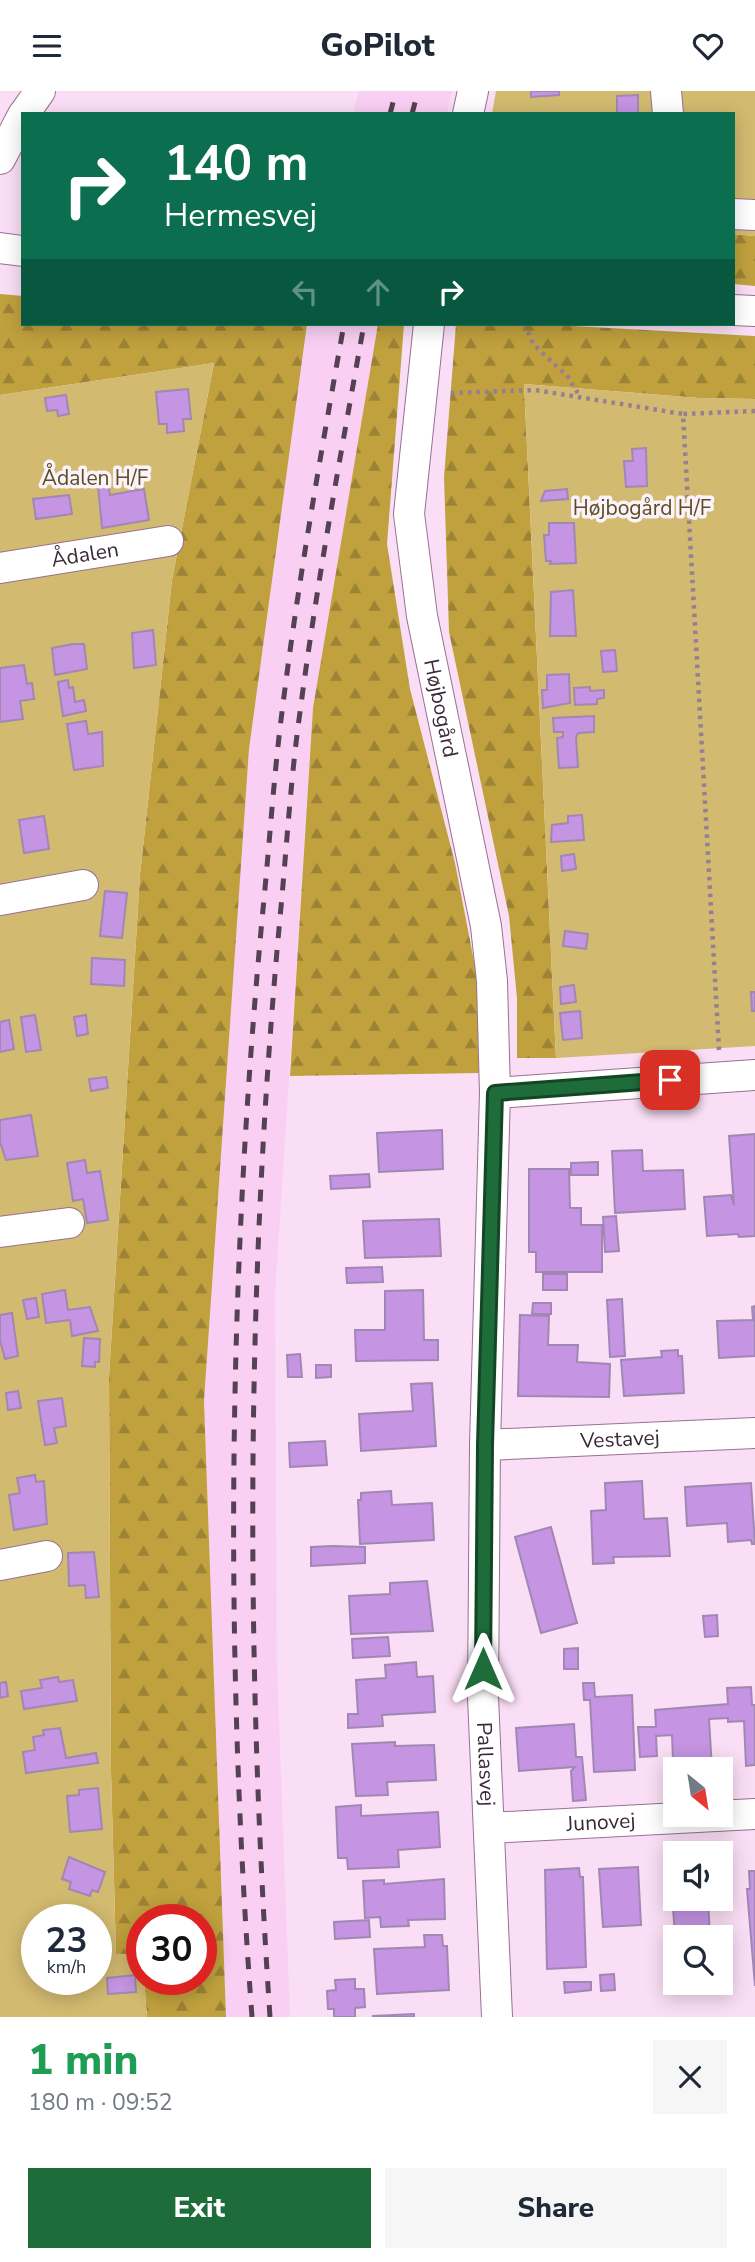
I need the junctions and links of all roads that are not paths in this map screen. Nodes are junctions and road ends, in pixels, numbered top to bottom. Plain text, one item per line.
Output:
1 (40, 91) edge
2 (473, 91) edge
3 (666, 91) edge
4 (24, 112) edge
5 (468, 112) edge
6 (668, 112) edge
7 (21, 118) edge
8 (0, 159) edge
9 (735, 214) edge
10 (755, 215) edge
11 (0, 248) edge
12 (21, 251) edge
13 (735, 310) edge
14 (755, 311) edge
15 (429, 326) edge
16 (168, 541) dead end
17 (0, 568) edge
18 (82, 885) dead end
19 (0, 900) edge
20 (755, 1075) edge
21 (495, 1093) junction
22 (69, 1223) dead end
23 (0, 1232) edge
24 (755, 1433) edge
25 (485, 1445) junction
26 (47, 1556) dead end
27 (0, 1565) edge
28 (755, 1814) edge
29 (489, 1828) junction
30 (498, 2017) edge

1 - 4 street
2 - 5 street
3 - 6 street
7 - 8 street
9 - 10 street
11 - 12 street
13 - 14 street
15 - 21 street, Højbogård
16 - 17 street, Ådalen
18 - 19 street
20 - 21 street
21 - 25 street, Pallasvej
22 - 23 street
24 - 25 street, Vestavej
25 - 29 street, Pallasvej
26 - 27 street
28 - 29 street, Junovej
29 - 30 street, Pallasvej

